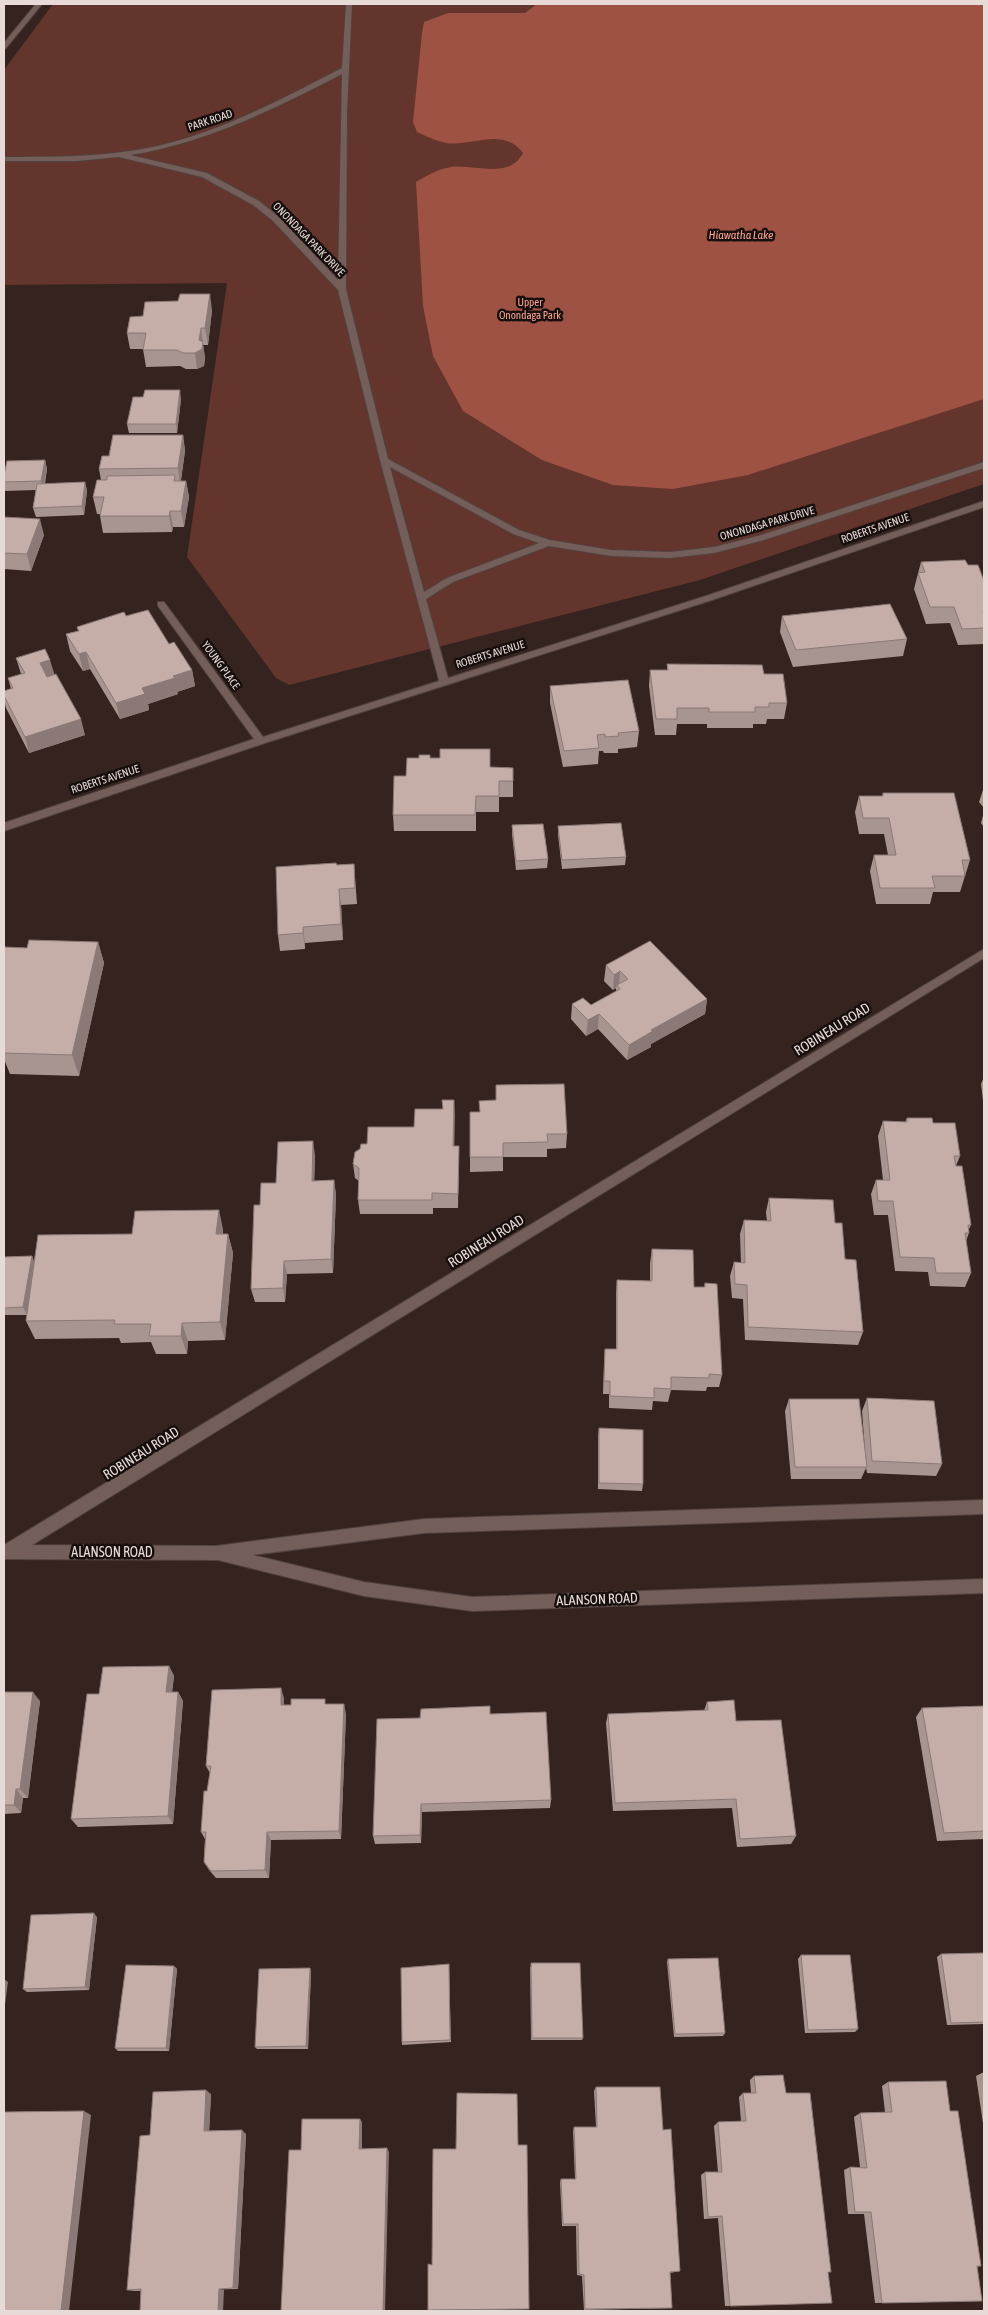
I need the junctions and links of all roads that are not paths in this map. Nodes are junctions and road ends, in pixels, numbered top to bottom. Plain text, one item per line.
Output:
1 (39, 4) edge
2 (349, 4) edge
3 (4, 47) edge
4 (346, 69) junction
5 (119, 155) junction
6 (4, 160) edge
7 (342, 290) junction
8 (384, 460) junction
9 (984, 465) edge
10 (984, 504) edge
11 (548, 543) junction
12 (421, 598) junction
13 (161, 604) dead end
14 (444, 682) junction
15 (260, 741) junction
16 (4, 827) edge
17 (984, 953) edge
18 (984, 1506) edge
19 (6, 1552) edge
20 (216, 1553) junction
21 (984, 1586) edge

1 - 3 street
2 - 4 street
4 - 5 street, PARK ROAD
4 - 7 street, ONONDAGA PARK DRIVE
5 - 6 street, PARK ROAD
5 - 7 street, ONONDAGA PARK DRIVE
7 - 8 street, ONONDAGA PARK DRIVE
8 - 11 street, ONONDAGA PARK DRIVE
8 - 12 street, ONONDAGA PARK DRIVE
9 - 11 street, ONONDAGA PARK DRIVE
10 - 14 street, ROBERTS AVENUE
11 - 12 street, ONONDAGA PARK DRIVE
12 - 14 street, ONONDAGA PARK DRIVE
13 - 15 street, YOUNG PLACE
14 - 15 street, ROBERTS AVENUE
15 - 16 street, ROBERTS AVENUE
17 - 19 street, ROBINEAU ROAD
18 - 20 street, ALANSON ROAD
19 - 20 street, ALANSON ROAD
20 - 21 street, ALANSON ROAD

